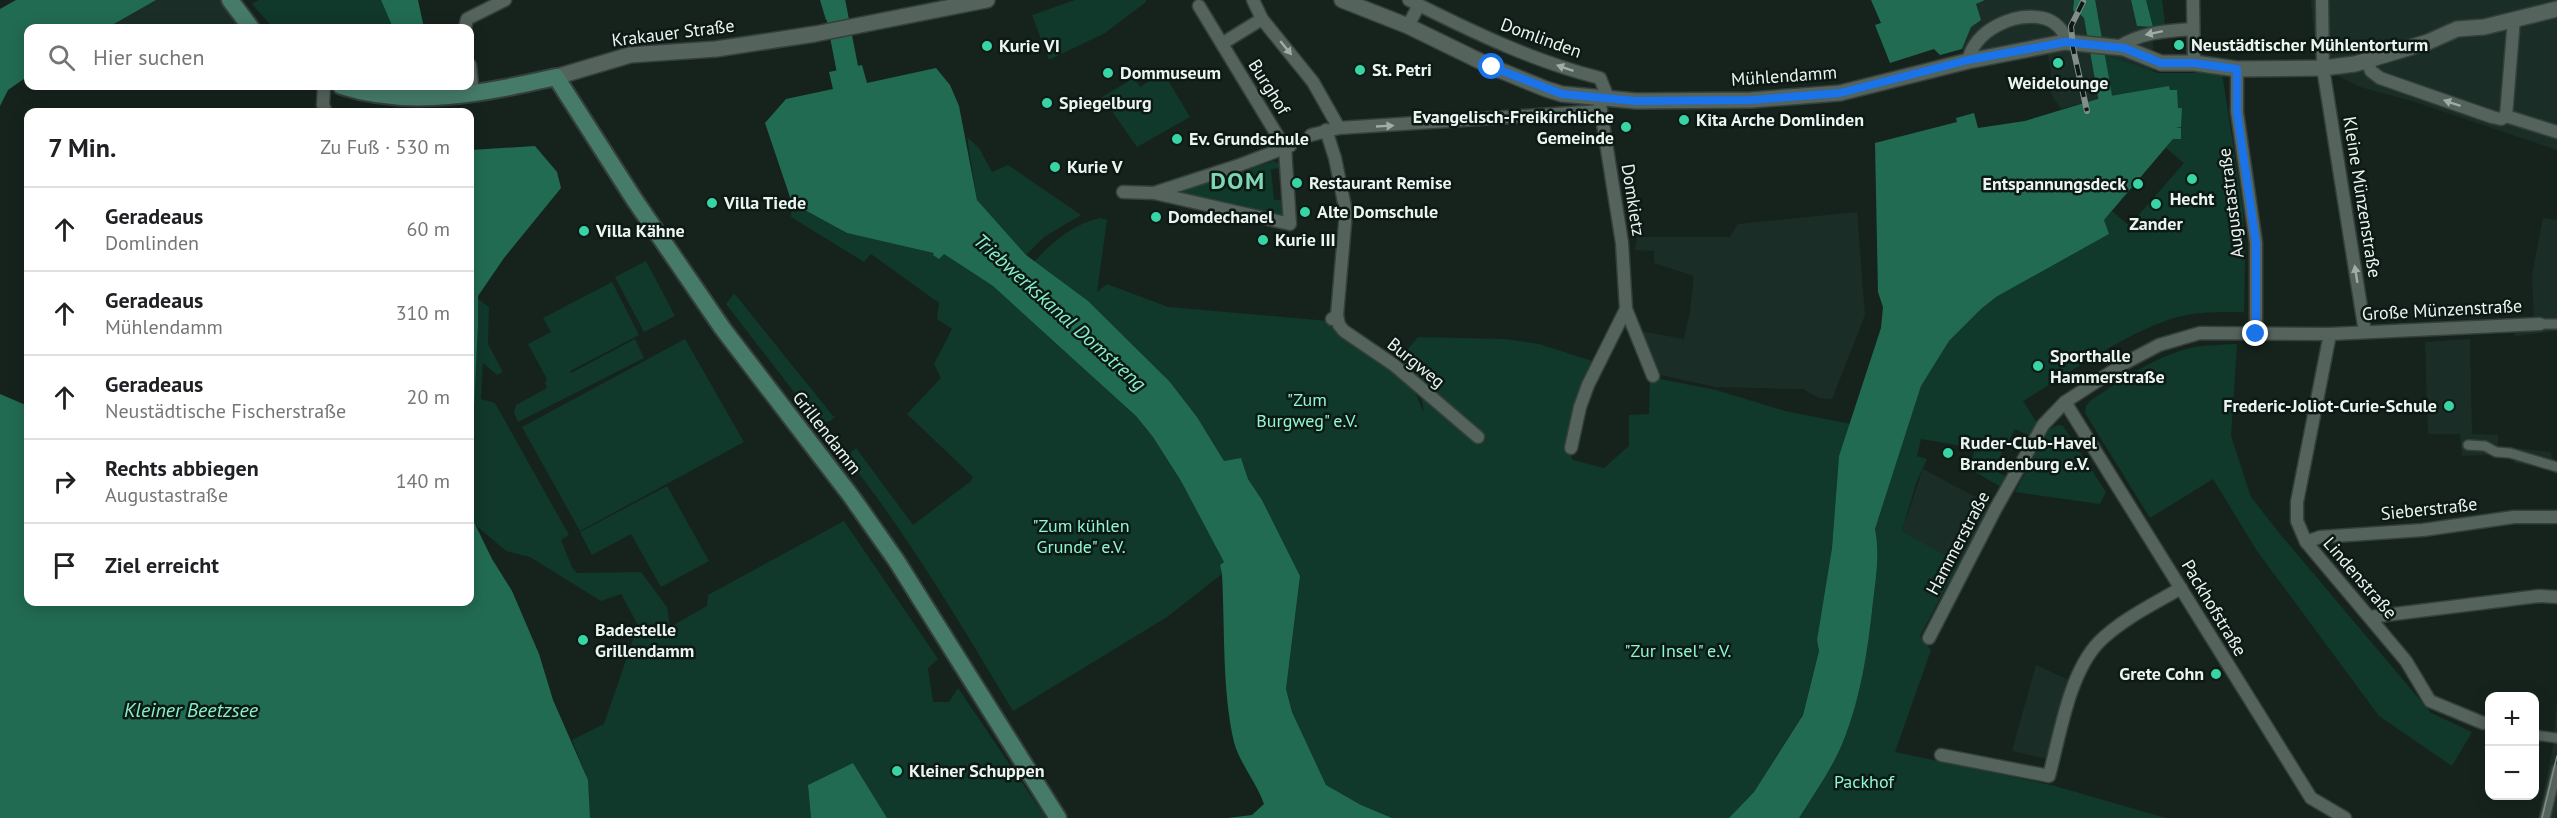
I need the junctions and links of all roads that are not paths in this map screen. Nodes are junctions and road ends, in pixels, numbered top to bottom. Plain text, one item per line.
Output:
1 (230, 0) edge
2 (505, 0) edge
3 (940, 0) edge
4 (987, 0) edge
5 (1253, 0) edge
6 (1342, 0) edge
7 (2193, 0) edge
8 (2322, 0) edge
9 (2552, 0) edge
10 (1414, 2) edge
11 (2557, 2) edge
12 (1199, 6) dead end
13 (2557, 9) edge
14 (1262, 19) junction
15 (2514, 19) junction
16 (880, 21) junction
17 (248, 24) edge
18 (466, 24) edge
19 (1408, 26) junction
20 (2193, 29) junction
21 (1223, 43) junction
22 (2075, 43) junction
23 (2115, 46) junction
24 (1968, 60) junction
25 (2367, 61) junction
26 (2194, 63) junction
27 (2323, 68) junction
28 (2237, 69) junction
29 (556, 77) junction
30 (324, 90) edge
31 (356, 90) edge
32 (473, 90) edge
33 (473, 94) junction
34 (1603, 102) junction
35 (324, 108) edge
36 (2506, 116) junction
37 (1333, 129) junction
38 (2557, 132) edge
39 (1311, 135) dead end
40 (1288, 147) junction
41 (1123, 192) dead end
42 (1154, 193) junction
43 (1626, 309) junction
44 (2541, 324) joint
45 (2557, 324) edge
46 (2365, 332) junction
47 (2256, 334) junction
48 (2330, 334) junction
49 (1653, 375) dead end
50 (2065, 402) junction
51 (1478, 437) dead end
52 (2468, 445) dead end
53 (1571, 448) dead end
54 (2557, 466) edge
55 (2557, 517) edge
56 (2306, 542) junction
57 (2181, 588) junction
58 (2557, 597) edge
59 (2370, 617) junction
60 (1929, 638) dead end
61 (2485, 724) edge
62 (2539, 736) edge
63 (2557, 738) edge
64 (1941, 755) dead end
65 (2557, 769) edge
66 (1058, 818) edge
67 (2345, 818) edge
68 (2545, 818) edge

1 - 17 main road
2 - 18 street
3 - 16 street
4 - 16 street
5 - 14 street, Burgweg
6 - 19 street
7 - 20 street
8 - 27 street, Kleine Münzenstraße
9 - 11 street
10 - 19 street, Domlinden
34 -> 10 street, Domlinden
12 - 21 street, Burghof
13 - 15 street, Mühlendamm
14 - 21 street
14 -> 37 street, Burgweg
15 - 25 street, Mühlendamm
15 - 36 street
16 - 29 street, Krakauer Straße
19 - 34 street
20 -> 23 street, Mühlendamm
20 - 26 street
21 - 40 street, Burghof
22 - 23 street, Mühlendamm
22 - 24 street, Mühlendamm
22 - 24 street
23 - 26 street, Mühlendamm
24 - 34 street, Mühlendamm
25 - 27 street, Mühlendamm
36 -> 25 street
26 - 28 street, Mühlendamm
27 - 28 street, Mühlendamm
46 -> 27 street, Kleine Münzenstraße
28 - 47 street, Augustastraße
29 - 33 main road, Krakauer Straße
29 - 66 main road, Grillendamm
30 - 35 street
31 - 33 main road, Krakauer Straße
32 - 33 street
37 -> 34 street
34 - 43 street, Domkietz
36 - 38 street
37 - 39 street
37 - 51 street, Burgweg
40 - 42 street, Burghof
40 - 42 street, Burghof
41 - 42 street, Burghof
43 - 49 street, Domkietz
43 - 53 street
44 - 45 street, Große Münzenstraße
44 - 46 street, Große Münzenstraße
46 - 48 street, Große Münzenstraße
47 - 48 street, Hammerstraße
47 - 50 street, Hammerstraße
48 - 56 street, Lindenstraße
50 - 57 street, Packhofstraße
50 - 60 street, Hammerstraße
52 - 54 street
55 - 56 street, Sieberstraße
56 - 59 street, Lindenstraße
57 - 64 street
57 - 67 street, Packhofstraße
58 - 59 street
59 - 61 street, Lindenstraße
62 - 63 street
65 - 68 street

